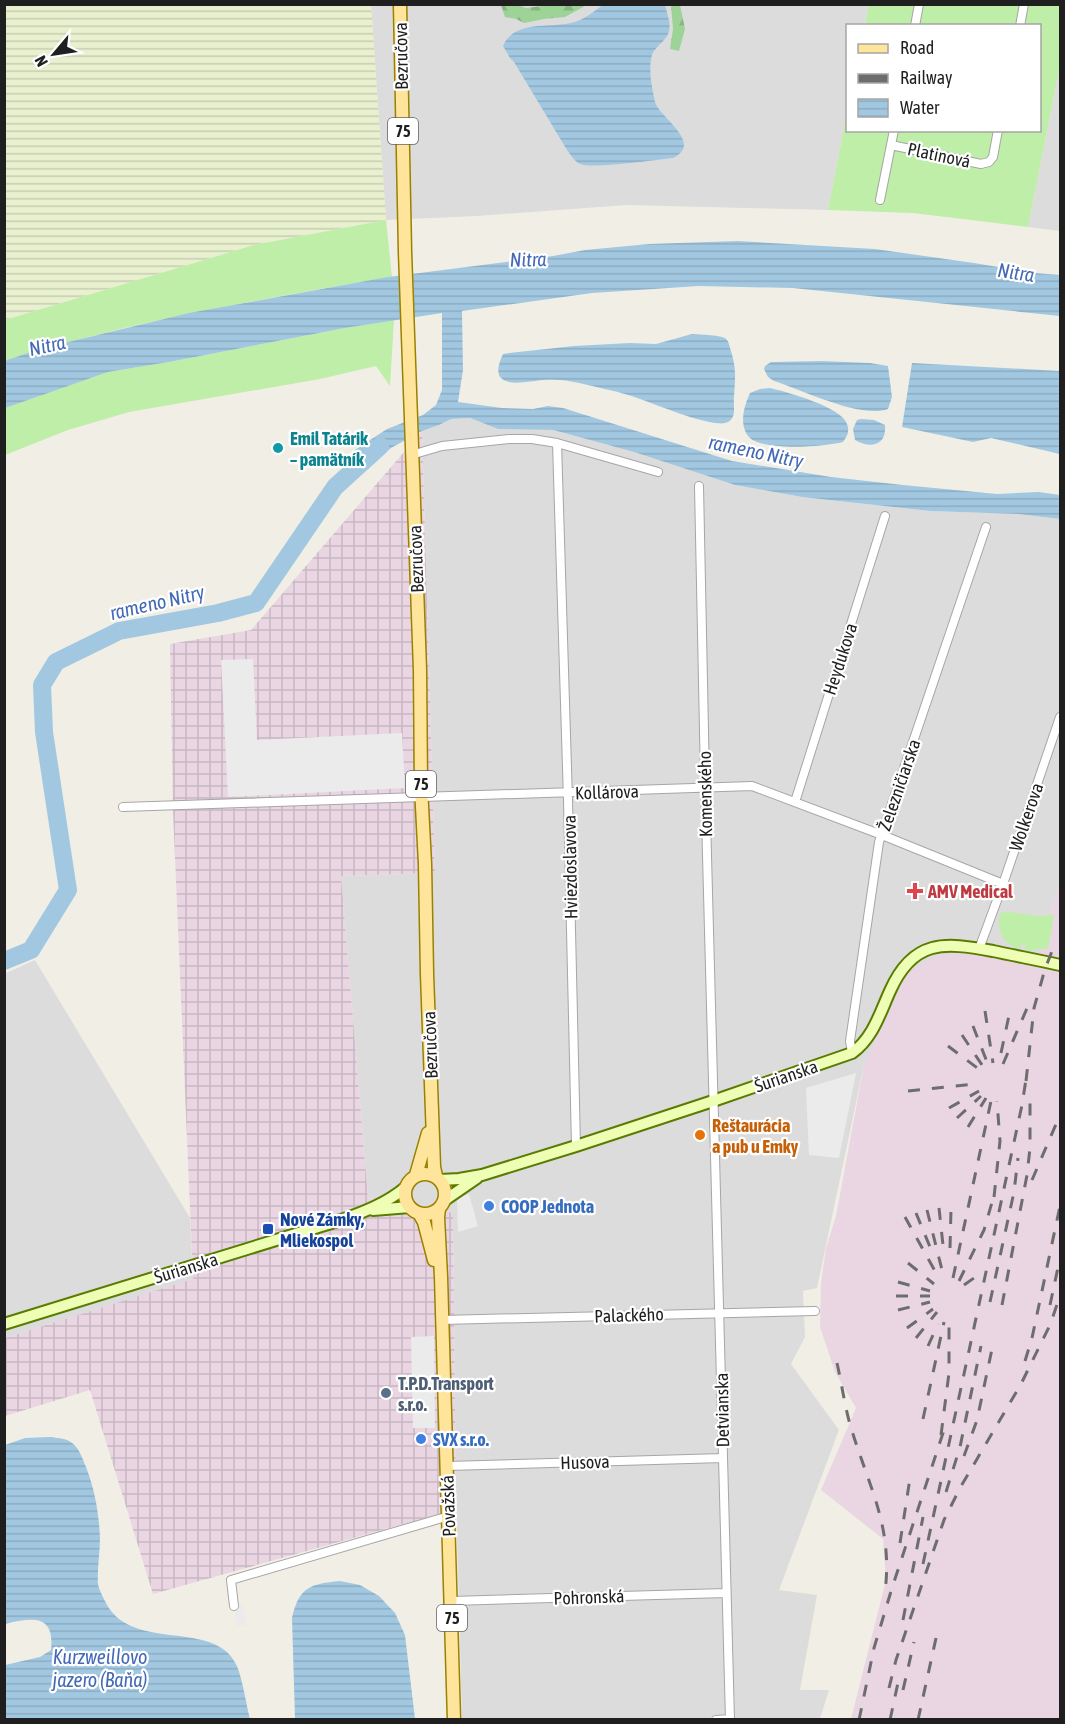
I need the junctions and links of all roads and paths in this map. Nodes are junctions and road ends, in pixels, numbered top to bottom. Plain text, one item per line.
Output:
1 (400, 4) edge
2 (920, 4) edge
3 (1024, 4) edge
4 (915, 24) edge
5 (1020, 24) edge
6 (894, 132) edge
7 (998, 132) edge
8 (891, 145) junction
9 (880, 200) dead end
10 (557, 443) junction
11 (416, 449) junction
12 (658, 472) dead end
13 (699, 486) dead end
14 (885, 516) dead end
15 (986, 526) dead end
16 (1060, 717) edge
17 (705, 788) junction
18 (568, 793) junction
19 (422, 797) junction
20 (795, 802) junction
21 (123, 807) dead end
22 (882, 835) junction
23 (1003, 884) junction
24 (979, 949) junction
25 (1060, 965) edge
26 (852, 1053) junction
27 (713, 1101) junction
28 (433, 1114) junction
29 (576, 1146) junction
30 (416, 1175) junction
31 (482, 1175) junction
32 (438, 1178) junction
33 (406, 1187) junction
34 (442, 1204) junction
35 (414, 1210) junction
36 (367, 1211) junction
37 (441, 1292) junction
38 (815, 1311) dead end
39 (720, 1312) junction
40 (442, 1320) junction
41 (4, 1324) edge
42 (723, 1458) junction
43 (447, 1466) junction
44 (449, 1516) junction
45 (726, 1593) junction
46 (452, 1601) junction
47 (234, 1606) dead end
48 (454, 1719) edge
49 (716, 1719) edge
50 (730, 1719) edge

1 - 11 main road, Bezručova / 75
2 - 4 street
3 - 5 street
6 - 8 street
7 - 8 street, Platinová
8 - 9 street
10 - 11 street
10 - 12 street
10 - 18 street, Hviezdoslavova
11 - 19 main road, Bezručova / 75
13 - 17 street, Komenského
14 - 20 street, Heydukova
15 - 22 street, Železničiarska
16 - 23 street, Wolkerova
17 - 18 street, Kollárova
17 - 20 street, Kollárova
17 - 27 street, Komenského
18 - 19 street, Kollárova
18 - 29 street, Hviezdoslavova
19 - 21 street, Kollárova
19 - 28 main road, Bezručova / 75
20 - 22 street, Kollárova
22 - 23 street, Kollárova
22 - 26 street, Železničiarska
23 - 24 street
24 - 25 street, Šurianska
24 - 26 street, Šurianska
26 - 27 street, Šurianska
27 - 29 street, Šurianska
27 - 39 street, Detvianska
28 - 30 main road, Bezručova / 75
28 - 32 main road, Bezručova / 75
29 - 31 street, Šurianska
30 - 32 main road
30 - 33 main road, Bezručova / 75
31 - 32 street, Šurianska
31 - 34 street, Šurianska
32 - 34 main road, Bezručova / 75
33 - 35 main road, 75
33 - 36 street, Šurianska
34 - 35 main road
34 - 37 main road, Považská / 75
35 - 36 street, Šurianska
35 - 37 main road, Považská / 75
36 - 41 street, Šurianska
37 - 40 main road, Považská / 75
38 - 39 street, Palackého
39 - 40 street, Palackého
39 - 42 street, Detvianska
40 - 43 main road, Považská / 75
42 - 43 street, Husova
42 - 45 street, Detvianska
43 - 44 main road, Považská / 75
44 - 46 main road, Považská / 75
44 - 47 street
45 - 46 street, Pohronská
45 - 50 street, Detvianska
46 - 48 main road, Považská / 75
49 - 50 street

